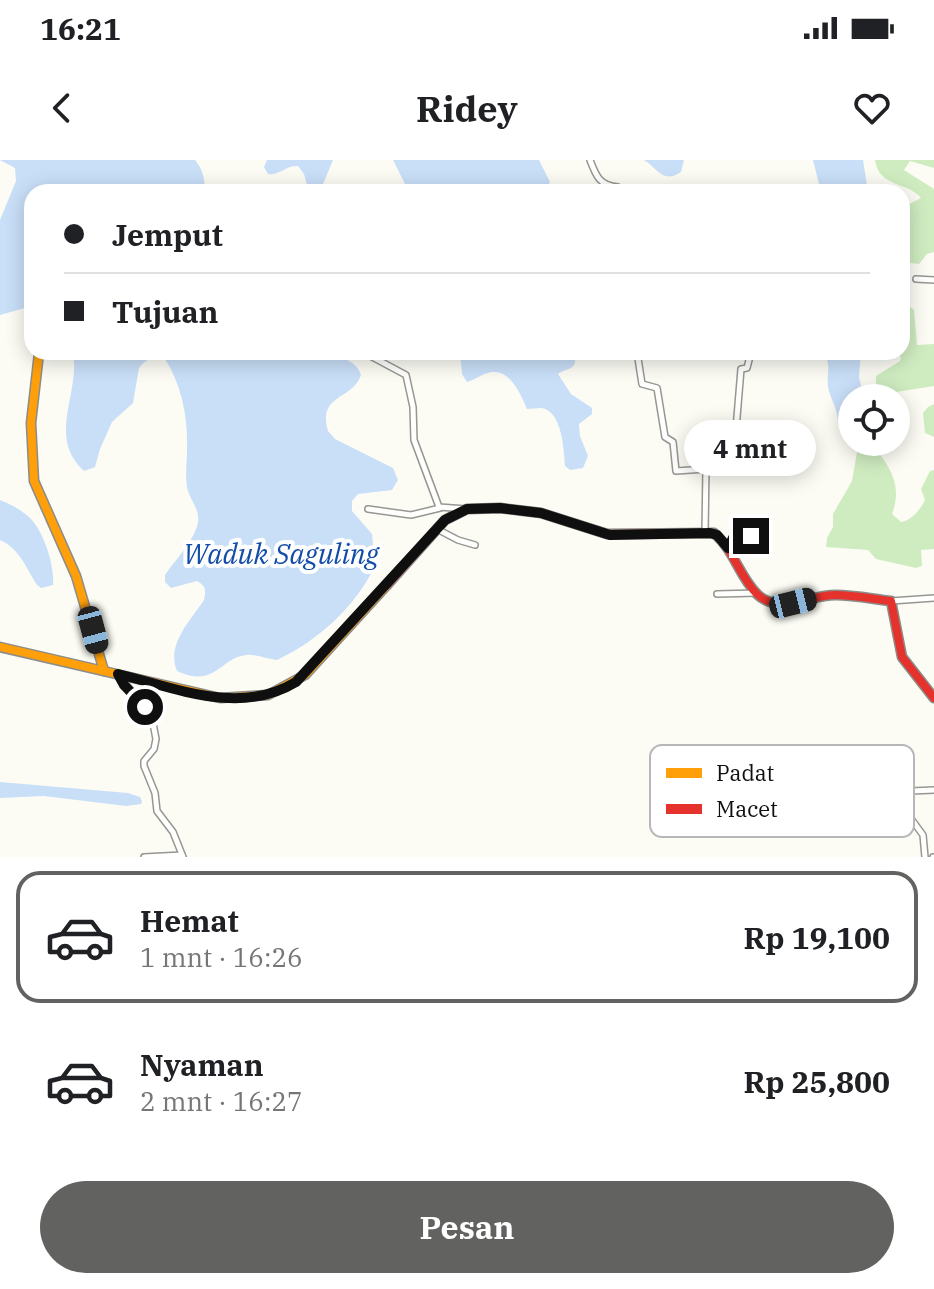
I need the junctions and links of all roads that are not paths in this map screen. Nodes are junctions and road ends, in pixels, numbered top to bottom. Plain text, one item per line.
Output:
1 (590, 160) edge
2 (603, 184) edge
3 (916, 279) dead end
4 (934, 280) edge
5 (38, 360) edge
6 (378, 360) edge
7 (638, 360) edge
8 (749, 360) edge
9 (706, 469) junction
10 (440, 508) junction
11 (368, 509) dead end
12 (467, 509) junction
13 (437, 529) junction
14 (705, 532) junction
15 (751, 536) dead end
16 (475, 545) dead end
17 (728, 548) junction
18 (757, 593) junction
19 (717, 594) dead end
20 (934, 598) edge
21 (891, 601) junction
22 (0, 647) edge
23 (104, 671) junction
24 (118, 674) junction
25 (934, 698) edge
26 (934, 790) edge
27 (914, 791) edge
28 (914, 823) edge
29 (183, 856) edge
30 (144, 857) edge
31 (925, 857) edge

1 - 2 street
3 - 4 street
5 - 23 main road
6 - 10 street
7 - 9 street
8 - 9 street
9 - 14 street
10 - 11 street
10 - 12 street
12 - 13 main road
12 - 14 main road
13 - 16 street
13 - 24 main road
14 - 17 main road
15 - 17 street
17 - 18 main road
18 - 19 street
18 - 21 main road
20 - 21 street
21 - 25 main road
22 - 23 main road
23 - 24 main road
24 - 29 street
26 - 27 street
28 - 31 street
29 - 30 street

